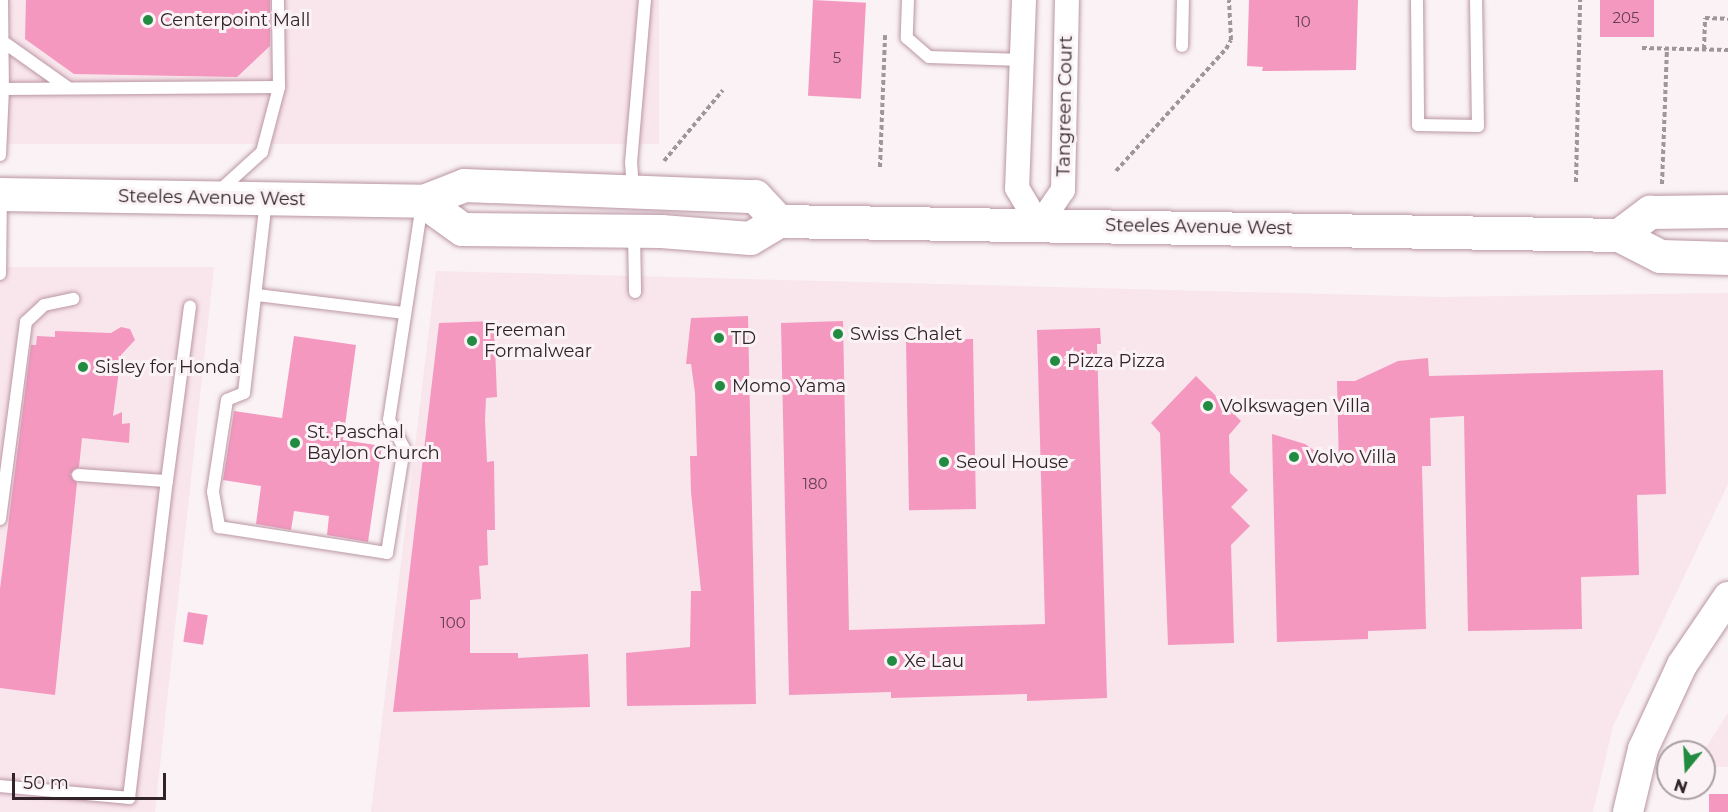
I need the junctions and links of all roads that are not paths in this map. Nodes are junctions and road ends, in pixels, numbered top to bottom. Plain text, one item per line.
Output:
1 (2, 0) edge
2 (278, 0) edge
3 (645, 0) edge
4 (908, 0) edge
5 (1024, 0) edge
6 (1067, 0) edge
7 (1183, 0) edge
8 (1417, 0) edge
9 (1476, 0) edge
10 (2, 42) junction
11 (1182, 46) dead end
12 (1023, 60) junction
13 (67, 87) junction
14 (279, 87) junction
15 (3, 89) junction
16 (0, 155) edge
17 (633, 191) junction
18 (0, 194) edge
19 (209, 200) junction
20 (266, 200) junction
21 (423, 201) junction
22 (1728, 211) edge
23 (778, 221) junction
24 (1040, 225) junction
25 (634, 230) junction
26 (1619, 235) junction
27 (1728, 258) edge
28 (0, 274) edge
29 (635, 292) dead end
30 (256, 296) junction
31 (73, 299) dead end
32 (190, 307) dead end
33 (403, 313) junction
34 (78, 475) dead end
35 (167, 481) junction
36 (0, 519) edge
37 (1728, 597) edge
38 (0, 786) edge
39 (1628, 812) edge

1 - 10 lane
2 - 14 lane
3 - 17 lane
4 - 12 lane
5 - 12 street
6 - 24 street, Tangreen Court
7 - 11 lane
8 - 9 lane
10 - 13 lane
10 - 15 lane
12 - 24 street
13 - 14 lane
13 - 15 lane
14 - 19 lane
15 - 16 lane
17 - 21 main road, Steeles Avenue West
17 - 23 main road, Steeles Avenue West
17 - 25 main road
18 - 19 main road, Steeles Avenue West
18 - 28 lane
19 - 20 main road, Steeles Avenue West
20 - 21 main road, Steeles Avenue West
20 - 30 lane
21 - 25 main road
21 - 33 lane
22 - 26 main road
23 - 24 main road, Steeles Avenue West
23 - 25 main road
24 - 26 main road, Steeles Avenue West
25 - 29 lane
26 - 27 main road, Steeles Avenue West
30 - 33 lane
30 - 33 lane
31 - 36 lane
32 - 35 lane
34 - 35 lane
35 - 38 lane
37 - 39 street

